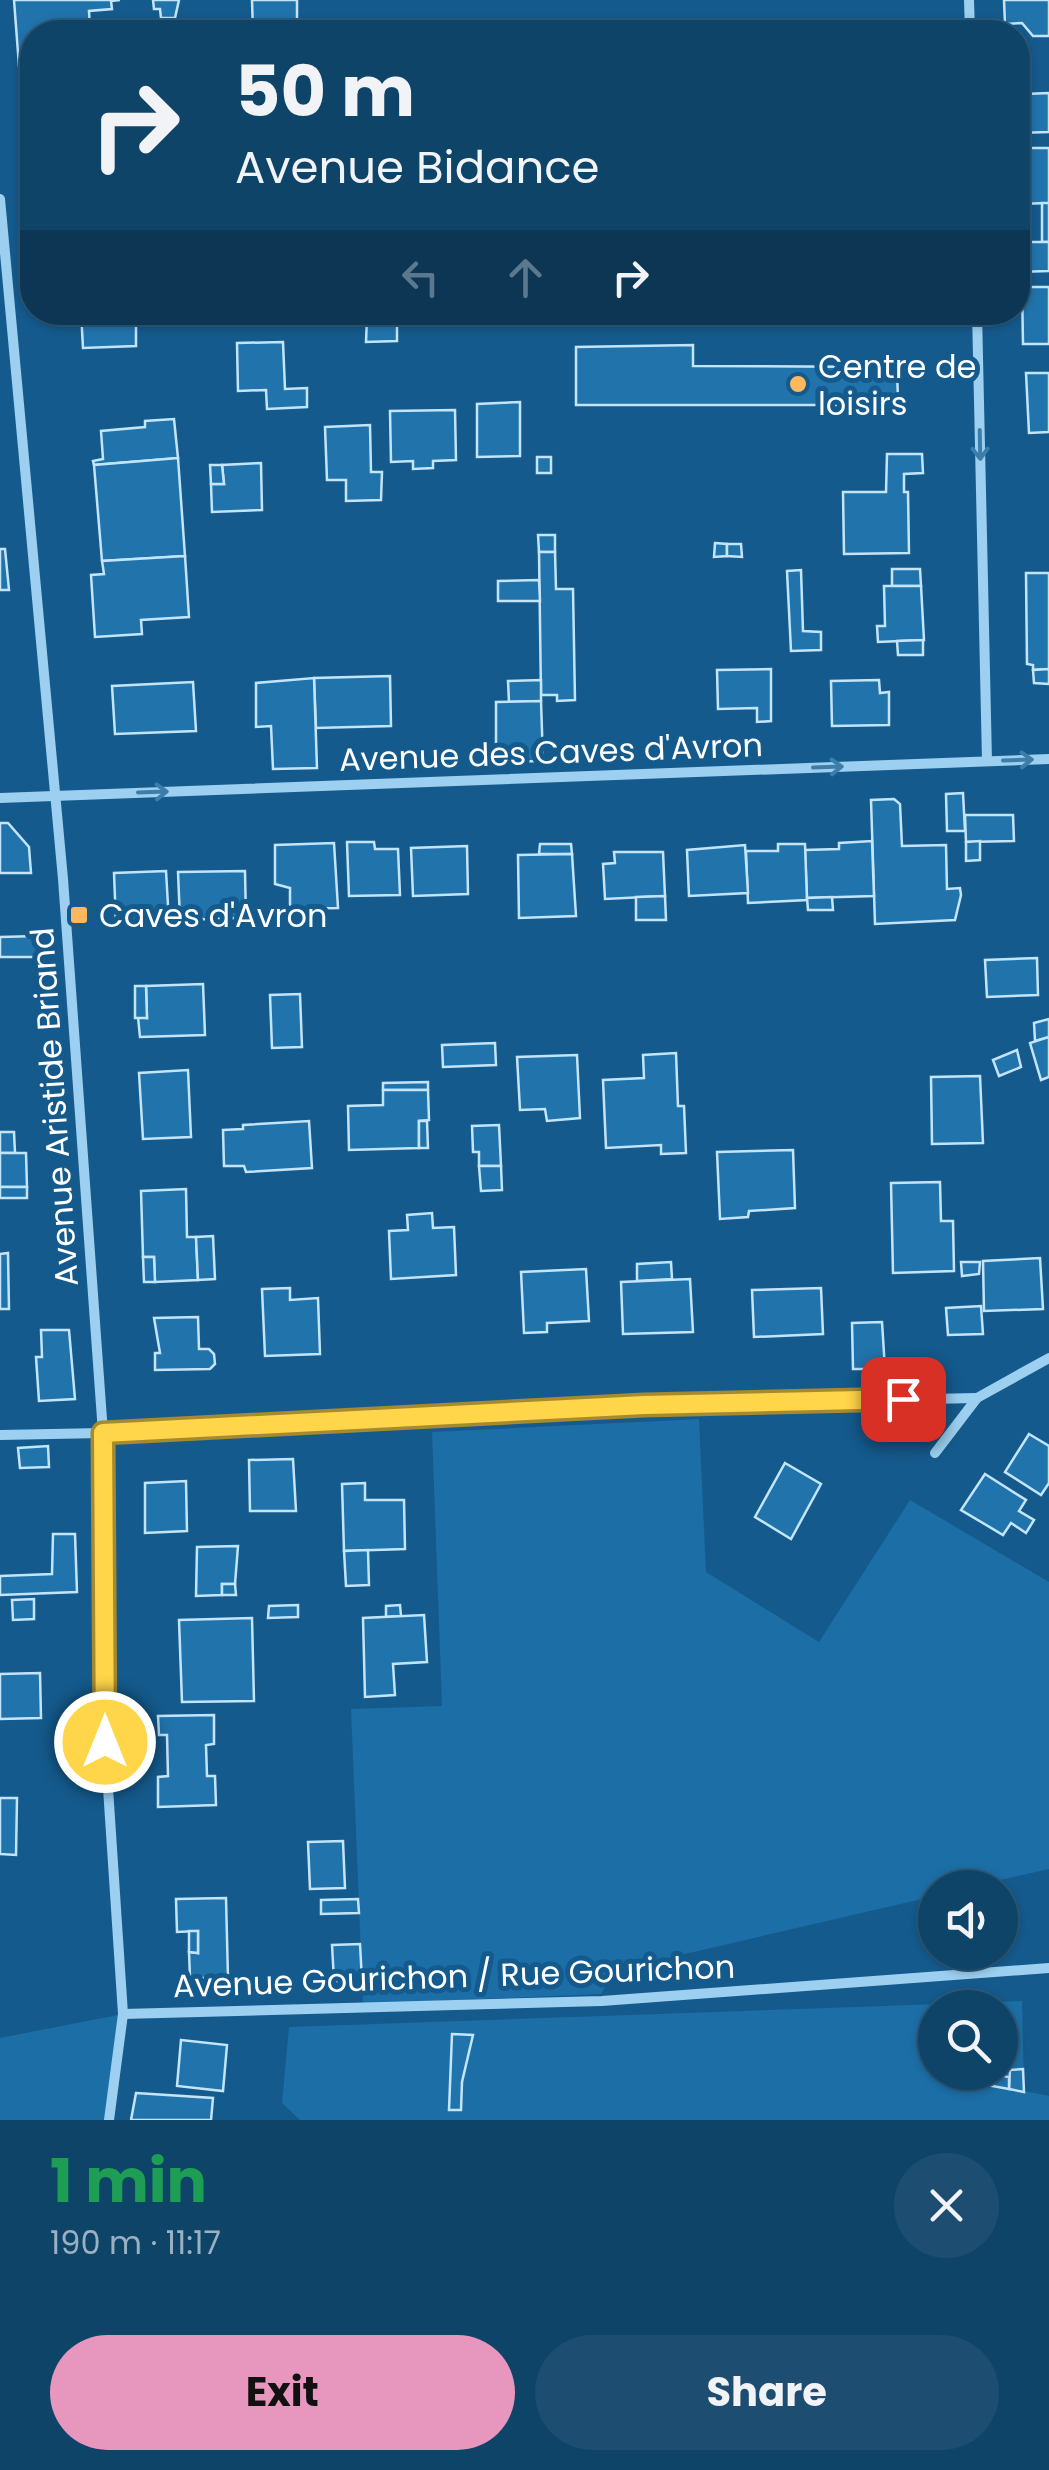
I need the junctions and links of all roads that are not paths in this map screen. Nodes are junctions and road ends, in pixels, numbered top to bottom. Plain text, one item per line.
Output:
1 (0, 199) edge
2 (976, 325) edge
3 (1049, 759) edge
4 (987, 761) junction
5 (56, 796) junction
6 (0, 798) edge
7 (1049, 1358) edge
8 (977, 1398) junction
9 (103, 1433) junction
10 (0, 1435) edge
11 (935, 1454) dead end
12 (1049, 1968) edge
13 (124, 2014) junction
14 (108, 2120) edge

1 - 5 street, Avenue Aristide Briand
2 -> 4 street
4 -> 3 street, Avenue des Caves d'Avron
5 -> 4 street, Avenue des Caves d'Avron
5 - 6 street, Avenue des Caves d'Avron
5 - 9 street, Avenue Aristide Briand
7 - 8 street
8 - 9 street
8 - 11 street
9 - 10 street
9 - 13 street, Avenue Aristide Briand
12 - 13 street, Avenue Gourichon / Rue Gourichon
13 - 14 street, Avenue Aristide Briand

